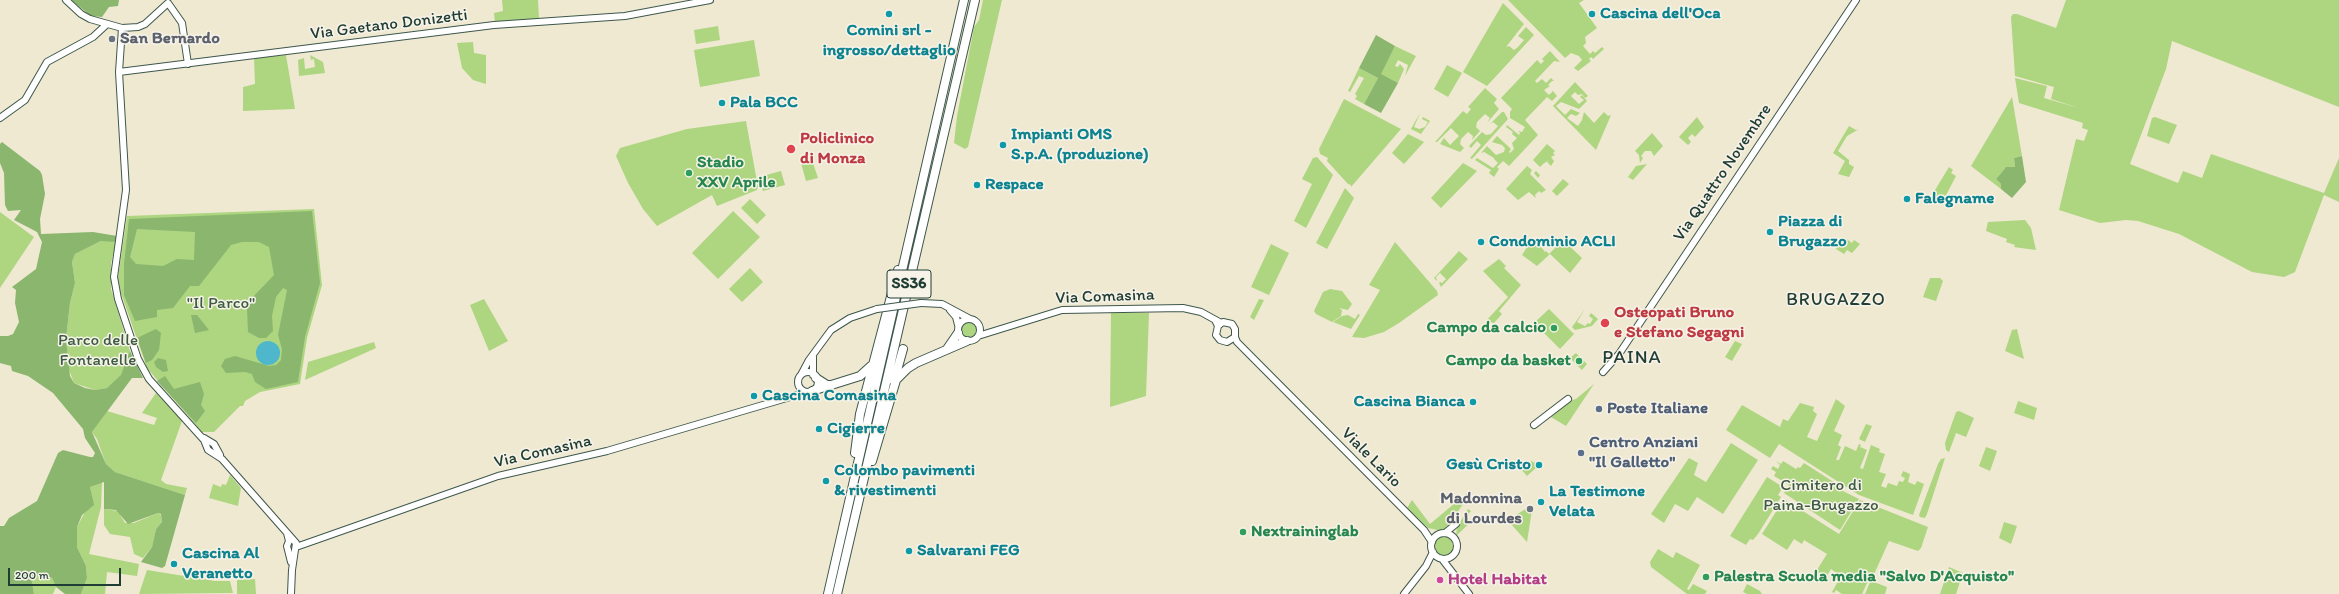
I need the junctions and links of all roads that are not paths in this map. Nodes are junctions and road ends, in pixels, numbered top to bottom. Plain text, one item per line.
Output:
1 (66, 0) edge
2 (710, 0) edge
3 (964, 0) edge
4 (974, 0) edge
5 (1856, 0) edge
6 (106, 25) junction
7 (122, 28) junction
8 (188, 64) junction
9 (119, 72) junction
10 (0, 118) edge
11 (910, 235) junction
12 (942, 304) junction
13 (970, 319) junction
14 (977, 322) junction
15 (1218, 323) junction
16 (958, 329) junction
17 (996, 330) junction
18 (978, 336) junction
19 (1234, 340) junction
20 (967, 341) junction
21 (903, 349) dead end
22 (946, 351) junction
23 (813, 355) junction
24 (873, 362) junction
25 (1604, 372) dead end
26 (801, 375) junction
27 (815, 376) junction
28 (848, 381) junction
29 (798, 385) junction
30 (894, 385) junction
31 (833, 386) junction
32 (810, 392) junction
33 (865, 395) junction
34 (789, 398) junction
35 (1568, 399) dead end
36 (1299, 404) joint
37 (1534, 425) dead end
38 (860, 493) junction
39 (847, 506) junction
40 (1424, 530) junction
41 (1445, 533) junction
42 (1438, 535) junction
43 (1454, 538) junction
44 (1432, 542) junction
45 (293, 545) junction
46 (1432, 552) junction
47 (1453, 555) junction
48 (836, 558) junction
49 (1440, 558) junction
50 (1426, 566) junction
51 (843, 567) junction
52 (1455, 574) junction
53 (291, 594) edge
54 (825, 594) edge
55 (828, 594) edge
56 (837, 594) edge
57 (840, 594) edge
58 (1404, 594) edge
59 (1469, 594) edge

1 - 6 main road
2 - 8 main road, Via Gaetano Donizetti
3 - 11 highway, SS36
4 - 38 highway, SS36
5 - 25 main road, Via Quattro Novembre
6 - 7 main road
6 - 10 main road
7 - 8 main road
7 - 9 main road
8 - 9 main road, Via Gaetano Donizetti
9 - 45 main road
11 - 24 highway
11 - 39 highway, SS36
12 - 13 main road
12 - 16 main road
12 - 23 main road, bridge
13 - 14 main road
13 - 16 main road
14 - 17 main road
14 - 18 main road
15 - 17 main road, Via Comasina
15 - 19 main road, Via Comasina
15 - 19 main road, Via Comasina
16 - 20 main road
16 - 22 highway
17 - 18 main road, Via Comasina
18 - 20 main road
19 - 36 main road, Via Comasina
20 - 22 highway
21 - 30 highway
22 - 30 highway
23 - 26 main road
23 - 27 main road
24 - 28 highway
24 - 33 highway
26 - 27 main road
26 - 29 main road
27 - 31 highway
27 - 32 main road
28 - 31 highway
28 - 33 highway
29 - 32 main road
29 - 34 main road
30 - 38 highway
31 - 32 highway
32 - 34 main road, Via Comasina
33 - 39 highway
34 - 45 main road, Via Comasina
35 - 37 main road
36 - 40 main road, Viale Lario
38 - 51 highway, SS36
39 - 48 highway, SS36
40 - 42 main road, Viale Lario
40 - 44 main road, Viale Lario
41 - 42 main road
41 - 43 main road
41 - 43 main road
42 - 44 main road
43 - 47 main road
44 - 46 main road
45 - 53 main road
46 - 49 main road
46 - 50 main road
47 - 49 main road
47 - 52 main road
48 - 54 highway, SS36
48 - 55 highway, SS36
49 - 50 main road
49 - 52 main road
50 - 58 main road
51 - 56 highway, SS36
51 - 57 highway, SS36
52 - 59 main road

